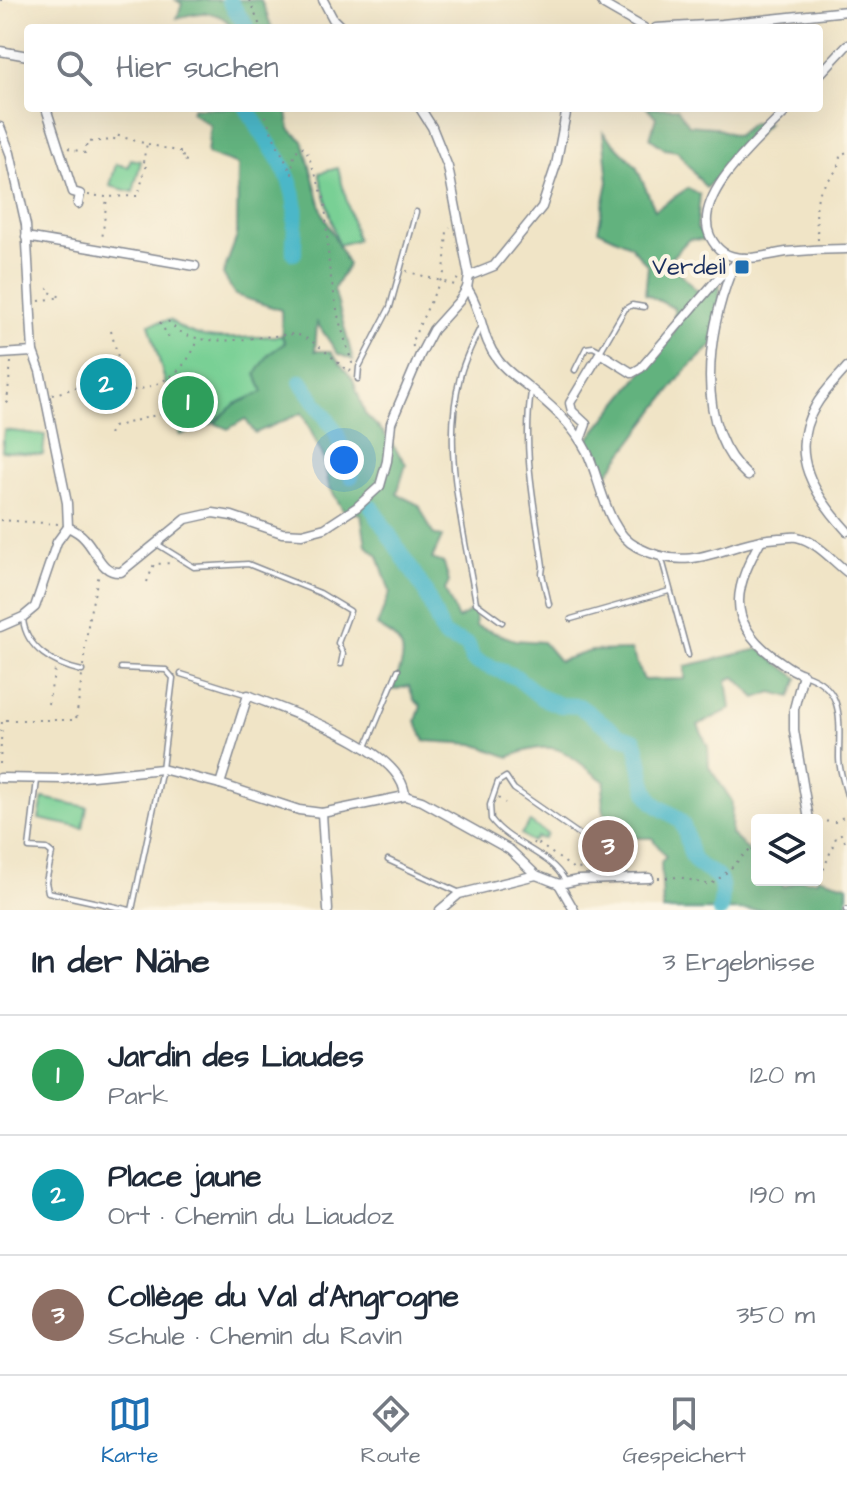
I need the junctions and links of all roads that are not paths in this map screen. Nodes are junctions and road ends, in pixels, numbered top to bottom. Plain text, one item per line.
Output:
1 (323, 0) edge
2 (601, 0) edge
3 (847, 11) edge
4 (338, 24) edge
5 (637, 24) edge
6 (722, 24) edge
7 (847, 45) edge
8 (0, 51) edge
9 (24, 55) edge
10 (823, 71) edge
11 (47, 112) edge
12 (423, 112) edge
13 (566, 112) edge
14 (785, 112) edge
15 (0, 127) edge
16 (10, 153) junction
17 (0, 156) edge
18 (78, 204) dead end
19 (416, 212) dead end
20 (26, 237) junction
21 (847, 249) edge
22 (732, 256) junction
23 (744, 258) junction
24 (195, 266) dead end
25 (733, 267) junction
26 (469, 276) junction
27 (467, 288) junction
28 (644, 307) dead end
29 (481, 326) junction
30 (0, 352) edge
31 (33, 352) junction
32 (600, 352) junction
33 (847, 367) edge
34 (575, 370) dead end
35 (358, 379) dead end
36 (532, 390) junction
37 (580, 440) junction
38 (748, 476) dead end
39 (64, 525) junction
40 (847, 531) edge
41 (761, 539) junction
42 (155, 543) junction
43 (661, 556) junction
44 (847, 572) edge
45 (669, 591) junction
46 (549, 604) dead end
47 (23, 617) junction
48 (571, 619) dead end
49 (502, 622) dead end
50 (0, 627) edge
51 (688, 655) dead end
52 (341, 664) dead end
53 (82, 668) road end
54 (121, 668) dead end
55 (398, 670) dead end
56 (181, 674) dead end
57 (803, 674) junction
58 (248, 695) junction
59 (366, 747) junction
60 (162, 769) junction
61 (0, 778) edge
62 (37, 778) junction
63 (220, 784) junction
64 (847, 795) edge
65 (405, 796) junction
66 (322, 813) junction
67 (808, 814) edge
68 (580, 835) dead end
69 (388, 860) dead end
70 (536, 875) junction
71 (649, 878) road end
72 (563, 883) junction
73 (459, 894) junction
74 (569, 901) junction
75 (131, 910) edge
76 (328, 910) edge
77 (440, 910) edge
78 (574, 910) edge
79 (581, 910) edge

1 - 4 street
2 - 5 street
3 - 6 street
7 - 10 street
8 - 9 street
11 - 18 street
12 - 26 street
13 - 26 street
14 - 22 street
15 - 16 street
16 - 17 street
16 - 20 street
19 - 35 lane
20 - 24 street
20 - 31 street
21 - 23 street
22 - 23 street
22 - 25 street
23 - 25 street
25 - 32 street
25 - 38 street
26 - 27 street
27 - 29 street
27 - 42 street
28 - 32 lane
29 - 36 street
29 - 49 lane
30 - 31 street
31 - 39 street
32 - 34 lane
32 - 37 street
33 - 40 street
36 - 37 street
36 - 46 lane
37 - 43 street
39 - 42 street
39 - 47 street
41 - 43 street
41 - 44 street
41 - 57 street
42 - 52 lane
43 - 45 lane
45 - 48 lane
45 - 51 lane
47 - 50 street
47 - 53 lane
54 - 60 lane
55 - 59 lane
56 - 58 lane
57 - 64 lane
57 - 67 street
58 - 59 street
58 - 63 street
59 - 65 street
60 - 62 street
60 - 63 street
60 - 75 lane
61 - 62 street
62 - 75 lane
63 - 66 street
65 - 66 street
65 - 70 street
66 - 76 street
68 - 72 lane
69 - 73 lane
70 - 72 street
70 - 73 street
71 - 72 street
72 - 74 street
73 - 77 street
74 - 78 street
74 - 79 lane

